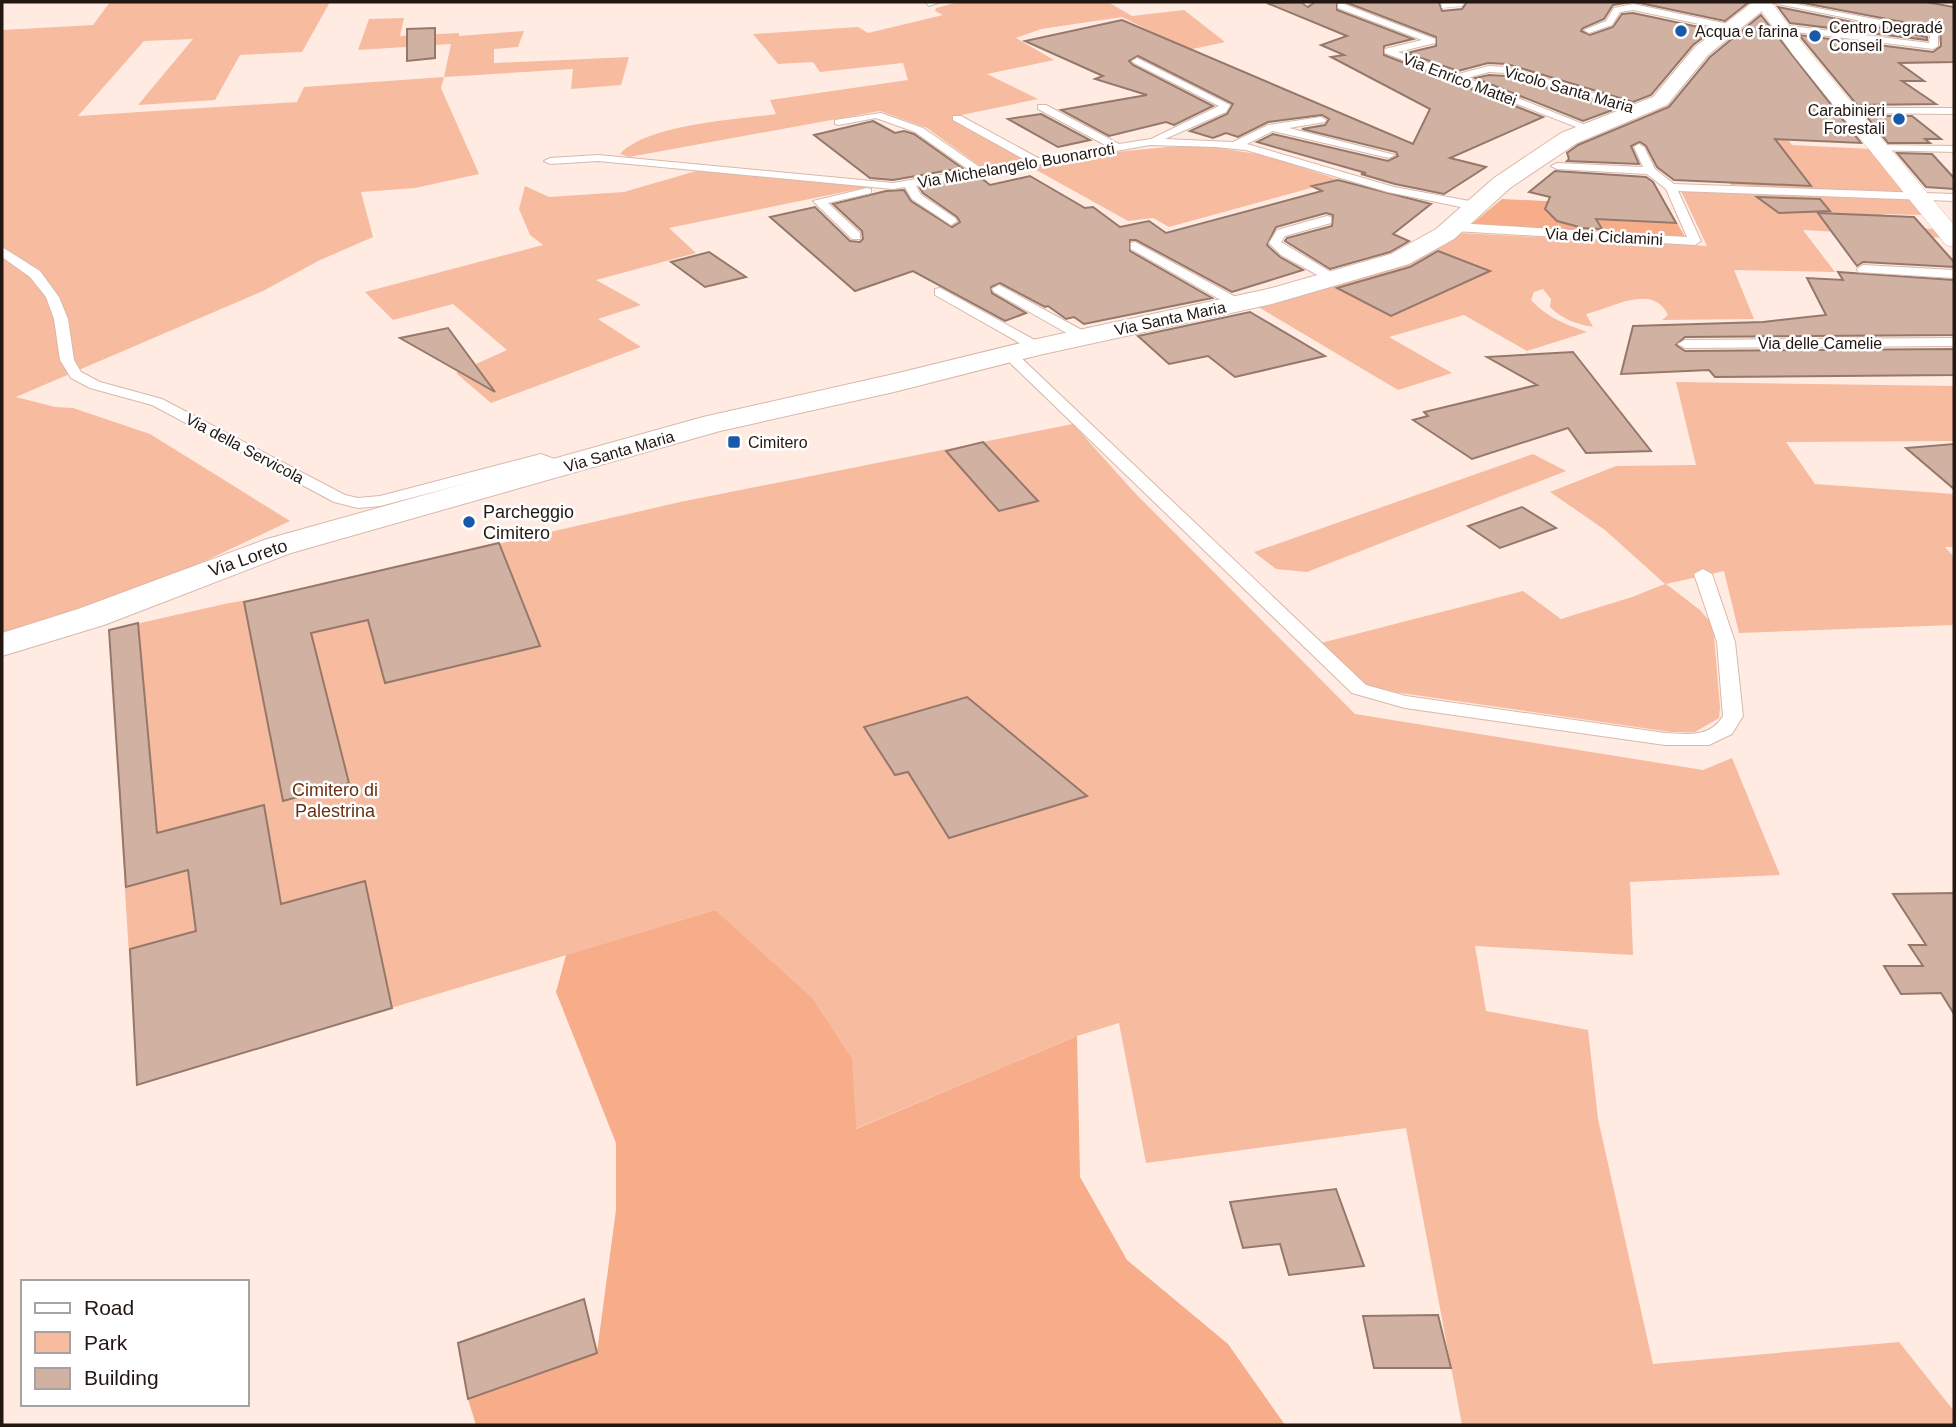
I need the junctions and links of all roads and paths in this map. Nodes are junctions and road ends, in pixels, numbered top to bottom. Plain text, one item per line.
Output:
1 (1763, 2) edge
2 (1772, 2) edge
3 (1341, 6) dead end
4 (1859, 18) junction
5 (1728, 27) junction
6 (1783, 28) junction
7 (1589, 30) dead end
8 (1853, 37) junction
9 (1137, 61) dead end
10 (1455, 78) junction
11 (1042, 107) dead end
12 (1642, 109) junction
13 (1850, 111) junction
14 (1954, 111) edge
15 (957, 118) dead end
16 (1321, 120) dead end
17 (839, 122) dead end
18 (1272, 127) junction
19 (1588, 128) junction
20 (1150, 142) junction
21 (1234, 146) junction
22 (1639, 147) dead end
23 (1117, 148) junction
24 (1878, 148) junction
25 (1954, 149) edge
26 (1389, 155) dead end
27 (550, 161) dead end
28 (1037, 162) junction
29 (1557, 166) dead end
30 (1650, 171) junction
31 (980, 172) junction
32 (909, 184) junction
33 (892, 186) junction
34 (1671, 187) junction
35 (1919, 197) junction
36 (1954, 198) edge
37 (1475, 206) junction
38 (1327, 220) dead end
39 (951, 221) dead end
40 (1454, 227) junction
41 (856, 236) dead end
42 (1954, 240) edge
43 (1135, 246) dead end
44 (2, 251) edge
45 (1863, 270) dead end
46 (1954, 274) edge
47 (1334, 280) junction
48 (999, 289) dead end
49 (940, 292) dead end
50 (1238, 304) junction
51 (1084, 337) junction
52 (1954, 342) edge
53 (1685, 344) dead end
54 (1037, 347) junction
55 (1009, 354) junction
56 (562, 467) junction
57 (500, 484) joint
58 (1703, 574) dead end
59 (2, 645) edge

1 - 5 street, Via Santa Maria
1 - 6 street
2 - 4 lane
3 - 10 lane, Via Enrico Mattei
4 - 8 lane
4 - 8 lane
5 - 7 lane
5 - 12 street, Via Santa Maria
6 - 8 lane
6 - 13 street
9 - 20 lane
10 - 12 lane, Vicolo Santa Maria
10 - 19 lane, Via Enrico Mattei
11 - 23 lane
12 - 19 street, Via Santa Maria
13 - 14 lane
13 - 24 street
15 - 28 lane
16 - 18 lane
17 - 31 lane
18 - 21 lane
18 - 26 lane
19 - 37 street, Via Santa Maria
20 - 21 lane, Via Michelangelo Buonarroti
20 - 23 lane, Via Michelangelo Buonarroti
21 - 37 lane, Via Michelangelo Buonarroti
22 - 30 lane, Via dei Ciclamini
23 - 28 lane, Via Michelangelo Buonarroti
24 - 25 lane
24 - 35 street
27 - 33 lane, Via Michelangelo Buonarroti
28 - 31 lane, Via Michelangelo Buonarroti
29 - 30 lane
30 - 34 lane, Via dei Ciclamini
31 - 32 lane, Via Michelangelo Buonarroti
32 - 33 lane, Via Michelangelo Buonarroti
32 - 39 lane
33 - 41 lane
34 - 35 lane
34 - 40 lane, Via dei Ciclamini
35 - 36 lane
35 - 42 street
37 - 40 street, Via Santa Maria
38 - 47 lane
40 - 47 street, Via Santa Maria
43 - 50 lane
44 - 56 lane, Via della Servicola
45 - 46 lane
47 - 50 street, Via Santa Maria
48 - 51 lane
49 - 54 lane
50 - 51 street, Via Santa Maria
51 - 54 street, Via Santa Maria
52 - 53 lane, Via delle Camelie
54 - 55 street, Via Santa Maria
55 - 56 street, Via Santa Maria
55 - 58 lane
56 - 57 street, Via Santa Maria
57 - 59 street, Via Loreto

